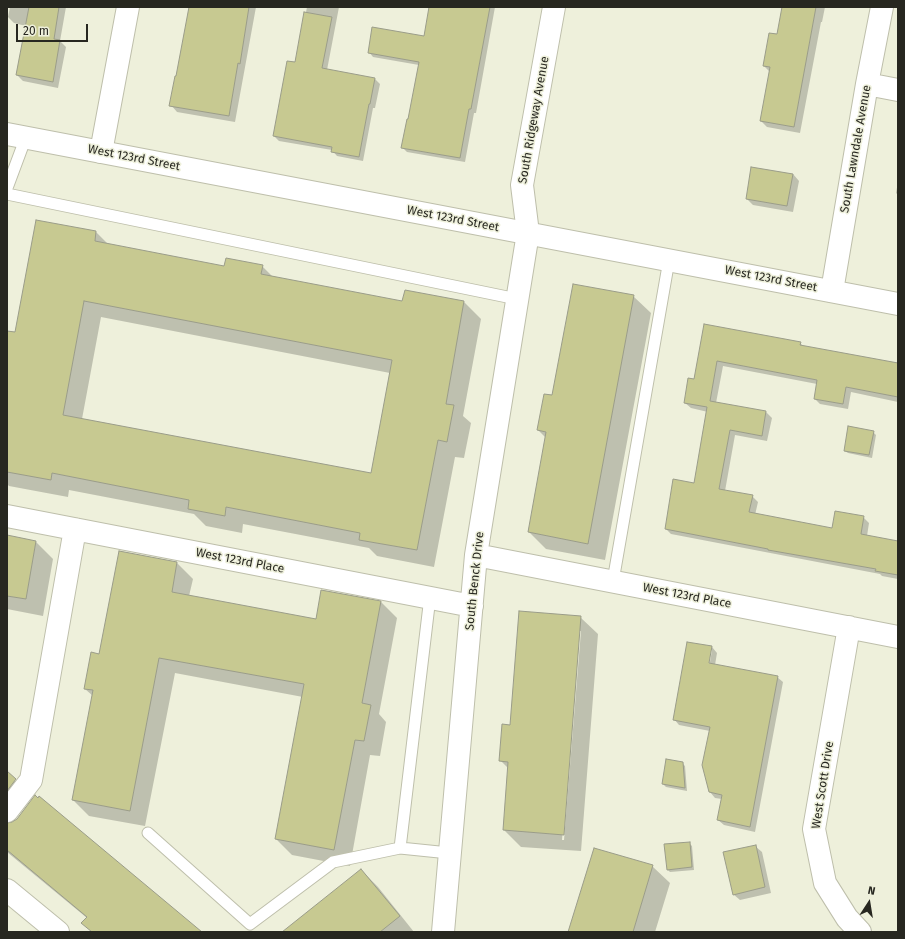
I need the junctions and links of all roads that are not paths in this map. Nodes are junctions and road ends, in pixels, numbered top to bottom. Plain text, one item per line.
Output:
1 (128, 7) edge
2 (554, 7) edge
3 (882, 7) edge
4 (867, 84) junction
5 (898, 90) edge
6 (17, 135) edge
7 (102, 152) junction
8 (7, 188) edge
9 (7, 194) edge
10 (528, 233) junction
11 (669, 260) junction
12 (832, 291) junction
13 (517, 299) junction
14 (898, 304) edge
15 (7, 516) edge
16 (75, 529) junction
17 (476, 555) junction
18 (613, 582) junction
19 (430, 598) junction
20 (472, 606) junction
21 (849, 627) junction
22 (898, 637) edge
23 (7, 811) edge
24 (148, 833) dead end
25 (400, 848) junction
26 (449, 853) junction
27 (7, 890) edge
28 (58, 932) edge
29 (443, 932) edge
30 (860, 932) edge

1 - 7 street
2 - 10 street, South Ridgeway Avenue
3 - 4 street, South Lawndale Avenue
4 - 5 street
4 - 12 street, South Lawndale Avenue
6 - 7 street, West 123rd Street
6 - 8 lane
7 - 10 street, West 123rd Street
9 - 13 lane
10 - 11 street, West 123rd Street
10 - 13 street, South Benck Drive
11 - 12 street, West 123rd Street
11 - 18 lane
12 - 14 street, West 123rd Street
13 - 17 street, South Benck Drive
15 - 16 street, West 123rd Place
16 - 19 street, West 123rd Place
16 - 23 street
17 - 18 street, West 123rd Place
17 - 20 street, South Benck Drive
18 - 21 street, West 123rd Place
19 - 20 street, West 123rd Place
19 - 25 lane
20 - 26 street, South Benck Drive
21 - 22 street, West 123rd Place
21 - 30 street, West Scott Drive
24 - 25 lane
25 - 26 lane
26 - 29 street, South Benck Drive
27 - 28 street

